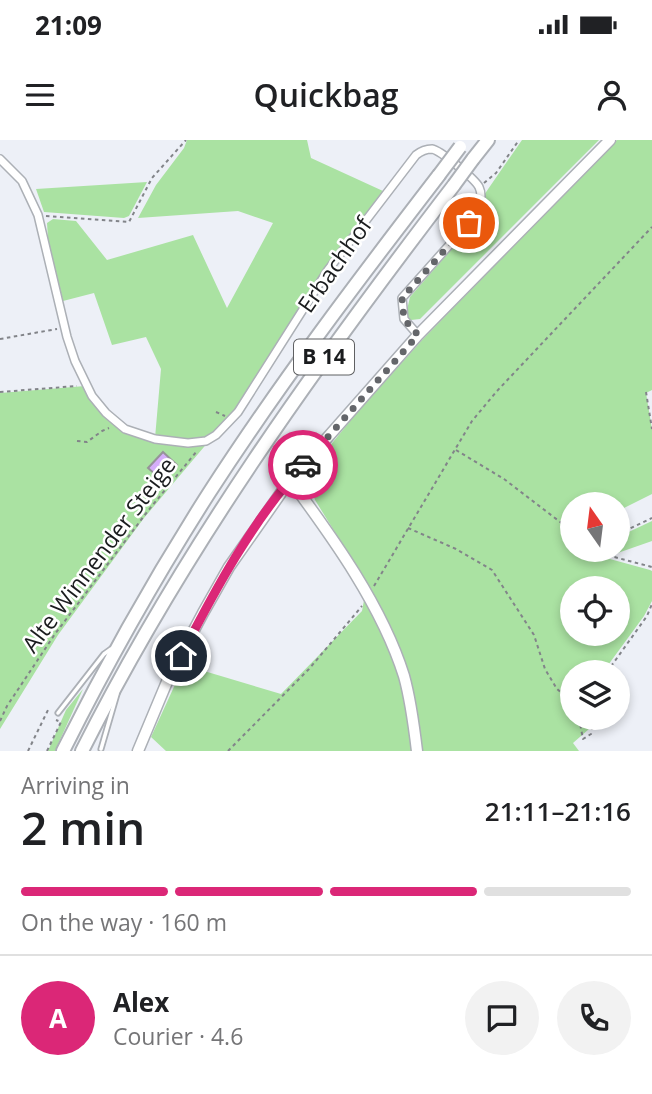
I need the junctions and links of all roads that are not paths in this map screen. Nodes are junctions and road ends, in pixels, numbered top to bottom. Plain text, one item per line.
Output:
1 (488, 140) edge
2 (610, 140) edge
3 (463, 144) edge
4 (0, 159) edge
5 (418, 335) junction
6 (290, 480) junction
7 (121, 641) junction
8 (118, 682) junction
9 (56, 713) road end
10 (101, 749) dead end
11 (63, 751) edge
12 (82, 751) edge
13 (138, 751) edge
14 (417, 751) edge

1 - 8 highway, B 14, bridge
2 - 5 street
3 - 7 highway, B 14, bridge
4 - 5 street, Erbachhof
5 - 6 street
6 - 13 street
6 - 14 street
7 - 9 lane
7 - 11 highway, B 14
8 - 10 lane
8 - 12 highway, B 14

